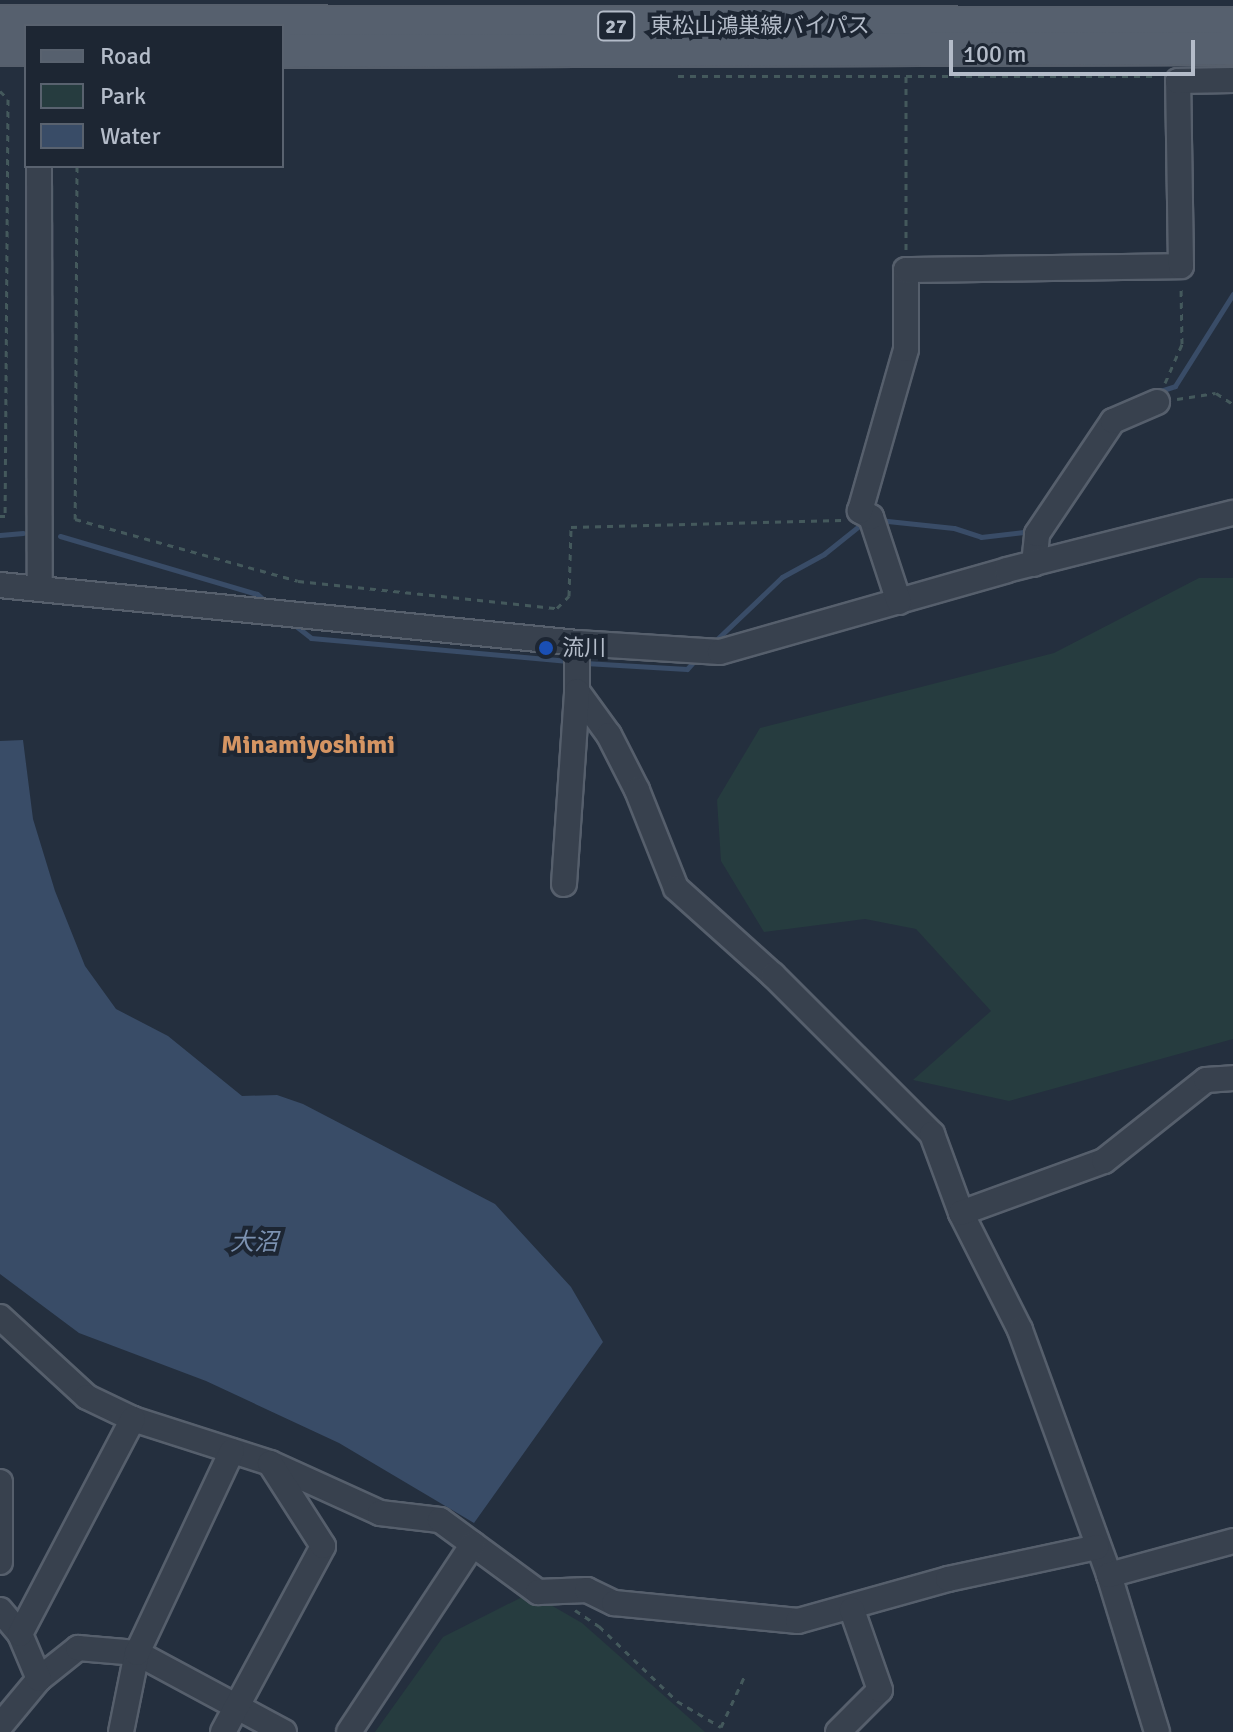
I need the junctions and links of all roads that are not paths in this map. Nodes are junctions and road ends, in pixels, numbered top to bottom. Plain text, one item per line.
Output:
1 (0, 22) edge
2 (36, 24) edge
3 (1233, 24) edge
4 (24, 32) edge
5 (1233, 48) edge
6 (0, 49) edge
7 (284, 51) edge
8 (1233, 80) edge
9 (39, 168) edge
10 (1157, 402) road end
11 (1233, 513) edge
12 (1034, 564) junction
13 (0, 585) edge
14 (40, 587) junction
15 (899, 602) junction
16 (577, 643) junction
17 (577, 691) junction
18 (564, 884) dead end
19 (1233, 1078) edge
20 (961, 1213) junction
21 (0, 1317) edge
22 (133, 1419) junction
23 (232, 1451) junction
24 (270, 1463) junction
25 (0, 1482) edge
26 (1233, 1541) edge
27 (473, 1544) junction
28 (1097, 1547) junction
29 (0, 1562) edge
30 (1109, 1575) junction
31 (0, 1610) edge
32 (852, 1610) junction
33 (20, 1634) junction
34 (137, 1653) junction
35 (39, 1679) junction
36 (236, 1707) junction
37 (0, 1726) edge
38 (121, 1732) edge
39 (223, 1732) edge
40 (284, 1732) edge
41 (349, 1732) edge
42 (838, 1732) edge
43 (1157, 1732) edge

1 - 2 main road, 東松山鴻巣線バイパス / 27
2 - 3 main road, 東松山鴻巣線バイパス / 27
4 - 6 main road, 東松山鴻巣線バイパス / 27
5 - 7 main road, 東松山鴻巣線バイパス / 27
8 - 15 street
9 - 14 street
10 - 12 street
11 - 12 street
12 - 15 street
13 - 14 street
14 - 16 street
15 - 16 street
16 - 17 street
17 - 18 street
17 - 20 street
19 - 20 street
20 - 28 street
21 - 22 street
22 - 23 street
22 - 33 street
23 - 24 street
23 - 34 street
24 - 27 street
24 - 36 street
25 - 29 street
26 - 30 street
27 - 32 street
27 - 41 street
28 - 30 street
28 - 32 street
30 - 43 street
31 - 33 street
32 - 42 street
33 - 35 street
34 - 35 street
34 - 36 street
34 - 38 street
35 - 37 street
36 - 39 street
36 - 40 street

